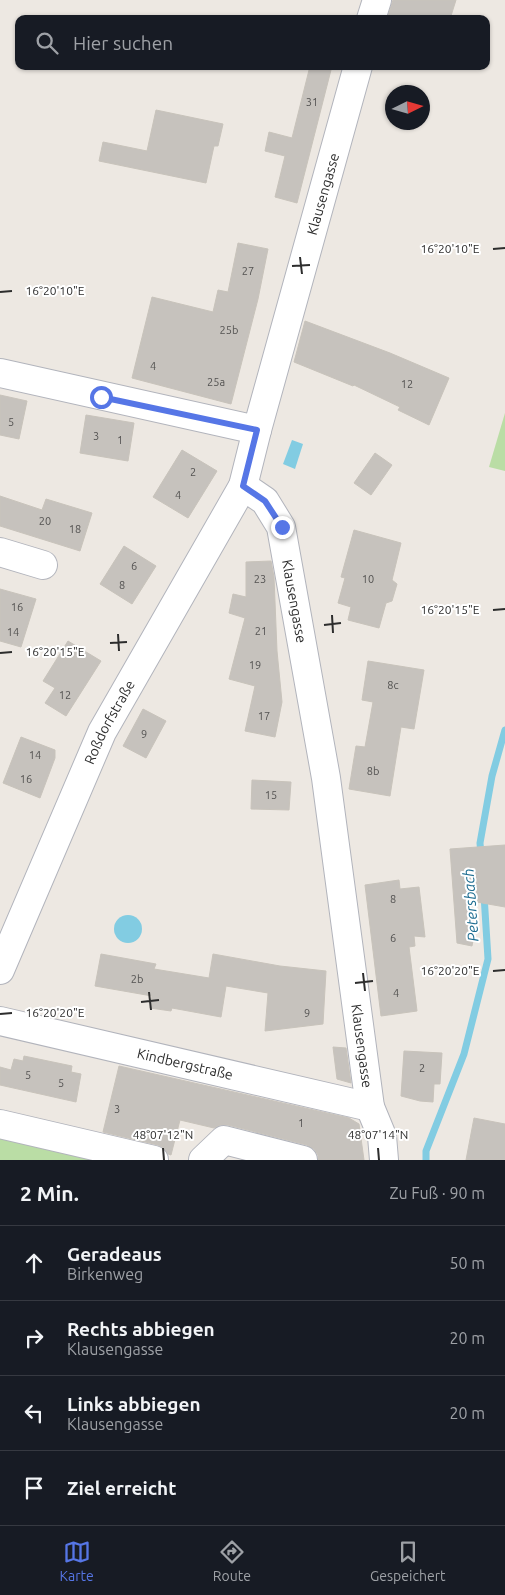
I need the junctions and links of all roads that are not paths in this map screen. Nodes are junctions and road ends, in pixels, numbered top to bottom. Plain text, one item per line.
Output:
1 (377, 0) edge
2 (373, 15) edge
3 (357, 70) edge
4 (0, 373) edge
5 (257, 430) junction
6 (243, 486) junction
7 (0, 552) edge
8 (43, 565) dead end
9 (0, 970) edge
10 (0, 1022) edge
11 (370, 1107) junction
12 (0, 1124) edge
13 (154, 1160) edge
14 (203, 1160) edge
15 (303, 1160) edge
16 (384, 1160) edge

1 - 2 street
3 - 5 street, Klausengasse
4 - 5 street
5 - 6 street, Klausengasse
6 - 9 street, Roßdorfstraße
6 - 11 street, Klausengasse
7 - 8 street
10 - 11 street, Kindbergstraße
11 - 16 street, Klausengasse
12 - 13 street
14 - 15 street

